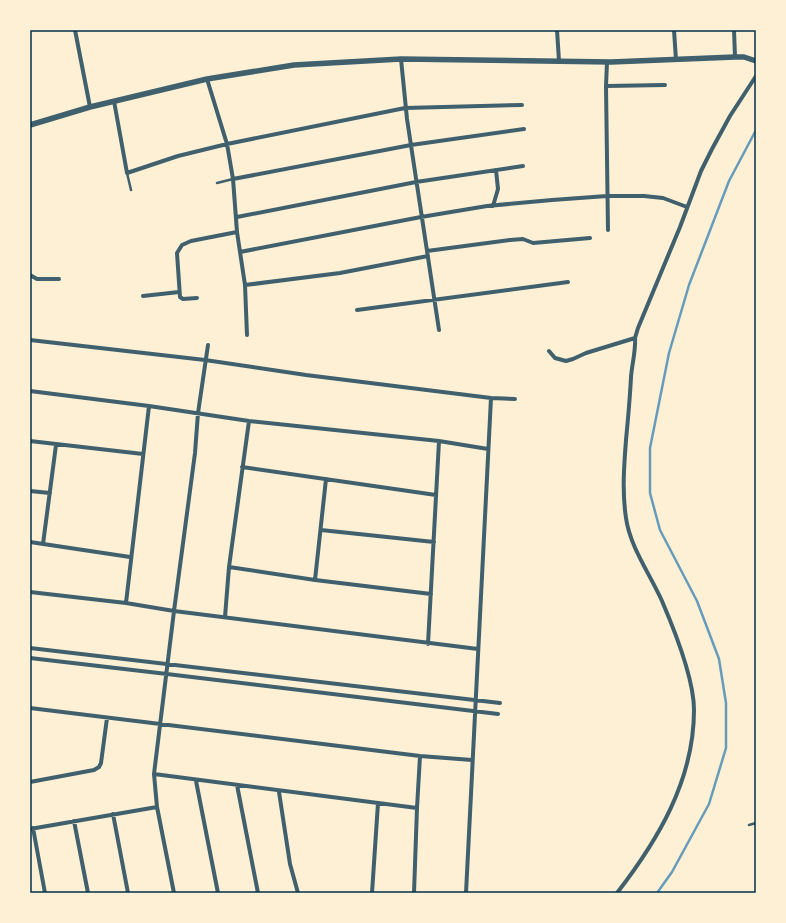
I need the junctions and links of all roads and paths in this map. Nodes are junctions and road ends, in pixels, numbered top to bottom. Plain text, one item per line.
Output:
1 (76, 30) edge
2 (557, 30) edge
3 (674, 30) edge
4 (734, 30) edge
5 (735, 57) junction
6 (401, 59) junction
7 (676, 60) junction
8 (756, 61) edge
9 (558, 62) junction
10 (607, 62) junction
11 (756, 76) edge
12 (207, 79) junction
13 (665, 85) dead end
14 (606, 86) junction
15 (114, 101) junction
16 (522, 105) dead end
17 (90, 107) junction
18 (405, 108) junction
19 (30, 125) edge
20 (524, 129) dead end
21 (227, 144) junction
22 (411, 145) junction
23 (523, 166) dead end
24 (496, 170) junction
25 (127, 173) junction
26 (233, 179) junction
27 (416, 182) junction
28 (217, 183) dead end
29 (131, 190) dead end
30 (607, 196) junction
31 (493, 206) junction
32 (687, 207) junction
33 (237, 217) junction
34 (421, 217) junction
35 (608, 230) dead end
36 (237, 232) junction
37 (590, 238) dead end
38 (427, 251) junction
39 (240, 252) junction
40 (428, 256) junction
41 (30, 275) edge
42 (59, 279) dead end
43 (568, 282) dead end
44 (245, 285) junction
45 (179, 292) junction
46 (142, 296) dead end
47 (197, 298) dead end
48 (435, 300) junction
49 (358, 310) dead end
50 (440, 330) dead end
51 (247, 335) dead end
52 (635, 338) junction
53 (30, 340) edge
54 (208, 345) dead end
55 (549, 351) dead end
56 (205, 360) junction
57 (30, 391) edge
58 (491, 398) junction
59 (515, 400) dead end
60 (149, 406) junction
61 (198, 413) junction
62 (249, 420) junction
63 (30, 441) edge
64 (439, 441) junction
65 (56, 445) junction
66 (488, 449) junction
67 (143, 454) junction
68 (242, 467) junction
69 (326, 479) junction
70 (30, 491) edge
71 (50, 493) junction
72 (436, 495) junction
73 (321, 530) junction
74 (30, 542) edge
75 (434, 542) junction
76 (43, 544) junction
77 (130, 557) junction
78 (229, 567) junction
79 (315, 580) junction
80 (30, 592) edge
81 (431, 594) junction
82 (126, 603) junction
83 (174, 611) junction
84 (225, 617) junction
85 (428, 644) junction
86 (30, 648) edge
87 (478, 649) junction
88 (30, 658) edge
89 (168, 665) junction
90 (167, 674) junction
91 (475, 701) junction
92 (500, 703) dead end
93 (30, 708) edge
94 (474, 712) junction
95 (498, 714) dead end
96 (106, 718) junction
97 (160, 724) junction
98 (420, 756) junction
99 (472, 760) junction
100 (154, 774) junction
101 (196, 781) junction
102 (30, 782) edge
103 (237, 785) junction
104 (279, 792) junction
105 (378, 803) junction
106 (157, 807) junction
107 (417, 808) junction
108 (113, 814) junction
109 (74, 821) junction
110 (756, 823) edge
111 (750, 825) dead end
112 (32, 828) edge
113 (45, 893) edge
114 (88, 893) edge
115 (128, 893) edge
116 (174, 893) edge
117 (218, 893) edge
118 (258, 893) edge
119 (298, 893) edge
120 (372, 893) edge
121 (414, 893) edge
122 (466, 893) edge
123 (617, 893) edge

1 - 17 street
2 - 9 street
3 - 7 street
4 - 5 street
5 - 7 street
5 - 8 street
6 - 9 street
6 - 12 street
6 - 18 street
7 - 10 street
9 - 10 street
10 - 14 street
11 - 32 street
12 - 15 street
12 - 21 street
13 - 14 street
14 - 30 street
15 - 17 street
15 - 25 street
16 - 18 street
17 - 19 street
18 - 21 street
18 - 22 street
20 - 22 street
21 - 25 street
21 - 26 street
22 - 26 street
22 - 27 street
23 - 24 street
24 - 27 street
24 - 31 street
25 - 29 lane
26 - 28 lane
26 - 33 street
27 - 33 street
27 - 34 street
30 - 31 street
30 - 32 street
30 - 35 street
31 - 34 street
32 - 52 street
33 - 36 street
34 - 38 street
34 - 39 street
36 - 39 street
36 - 45 street
37 - 38 street
38 - 40 street
39 - 44 street
40 - 44 street
40 - 48 street
41 - 42 street
43 - 48 street
44 - 51 street
45 - 46 street
45 - 47 street
48 - 49 street
48 - 50 street
52 - 55 street
52 - 123 street
53 - 56 street
54 - 56 street
56 - 58 street
56 - 61 street
57 - 60 street
58 - 59 street
58 - 66 street
60 - 61 street
60 - 67 street
61 - 62 street
61 - 83 street
62 - 64 street
62 - 68 street
63 - 65 street
64 - 66 street
64 - 72 street
65 - 67 street
65 - 71 street
66 - 87 street
67 - 77 street
68 - 69 street
68 - 78 street
69 - 72 street
69 - 73 street
70 - 71 street
71 - 76 street
72 - 75 street
73 - 75 street
73 - 79 street
74 - 76 street
75 - 81 street
76 - 77 street
77 - 82 street
78 - 79 street
78 - 84 street
79 - 81 street
80 - 82 street
81 - 85 street
82 - 83 street
83 - 84 street
83 - 89 street
84 - 85 street
85 - 87 street
86 - 89 street
87 - 91 street
88 - 90 street
89 - 90 street
89 - 91 street
90 - 94 street
90 - 97 street
91 - 92 street
91 - 94 street
93 - 96 street
94 - 95 street
94 - 99 street
96 - 97 street
96 - 102 street
97 - 98 street
97 - 100 street
98 - 99 street
98 - 107 street
99 - 122 street
100 - 101 street
100 - 106 street
101 - 103 street
101 - 117 street
103 - 104 street
103 - 118 street
104 - 105 street
104 - 119 street
105 - 107 street
105 - 120 street
106 - 108 street
106 - 116 street
107 - 121 street
108 - 109 street
108 - 115 street
109 - 112 street
109 - 114 street
110 - 111 lane
112 - 113 street

